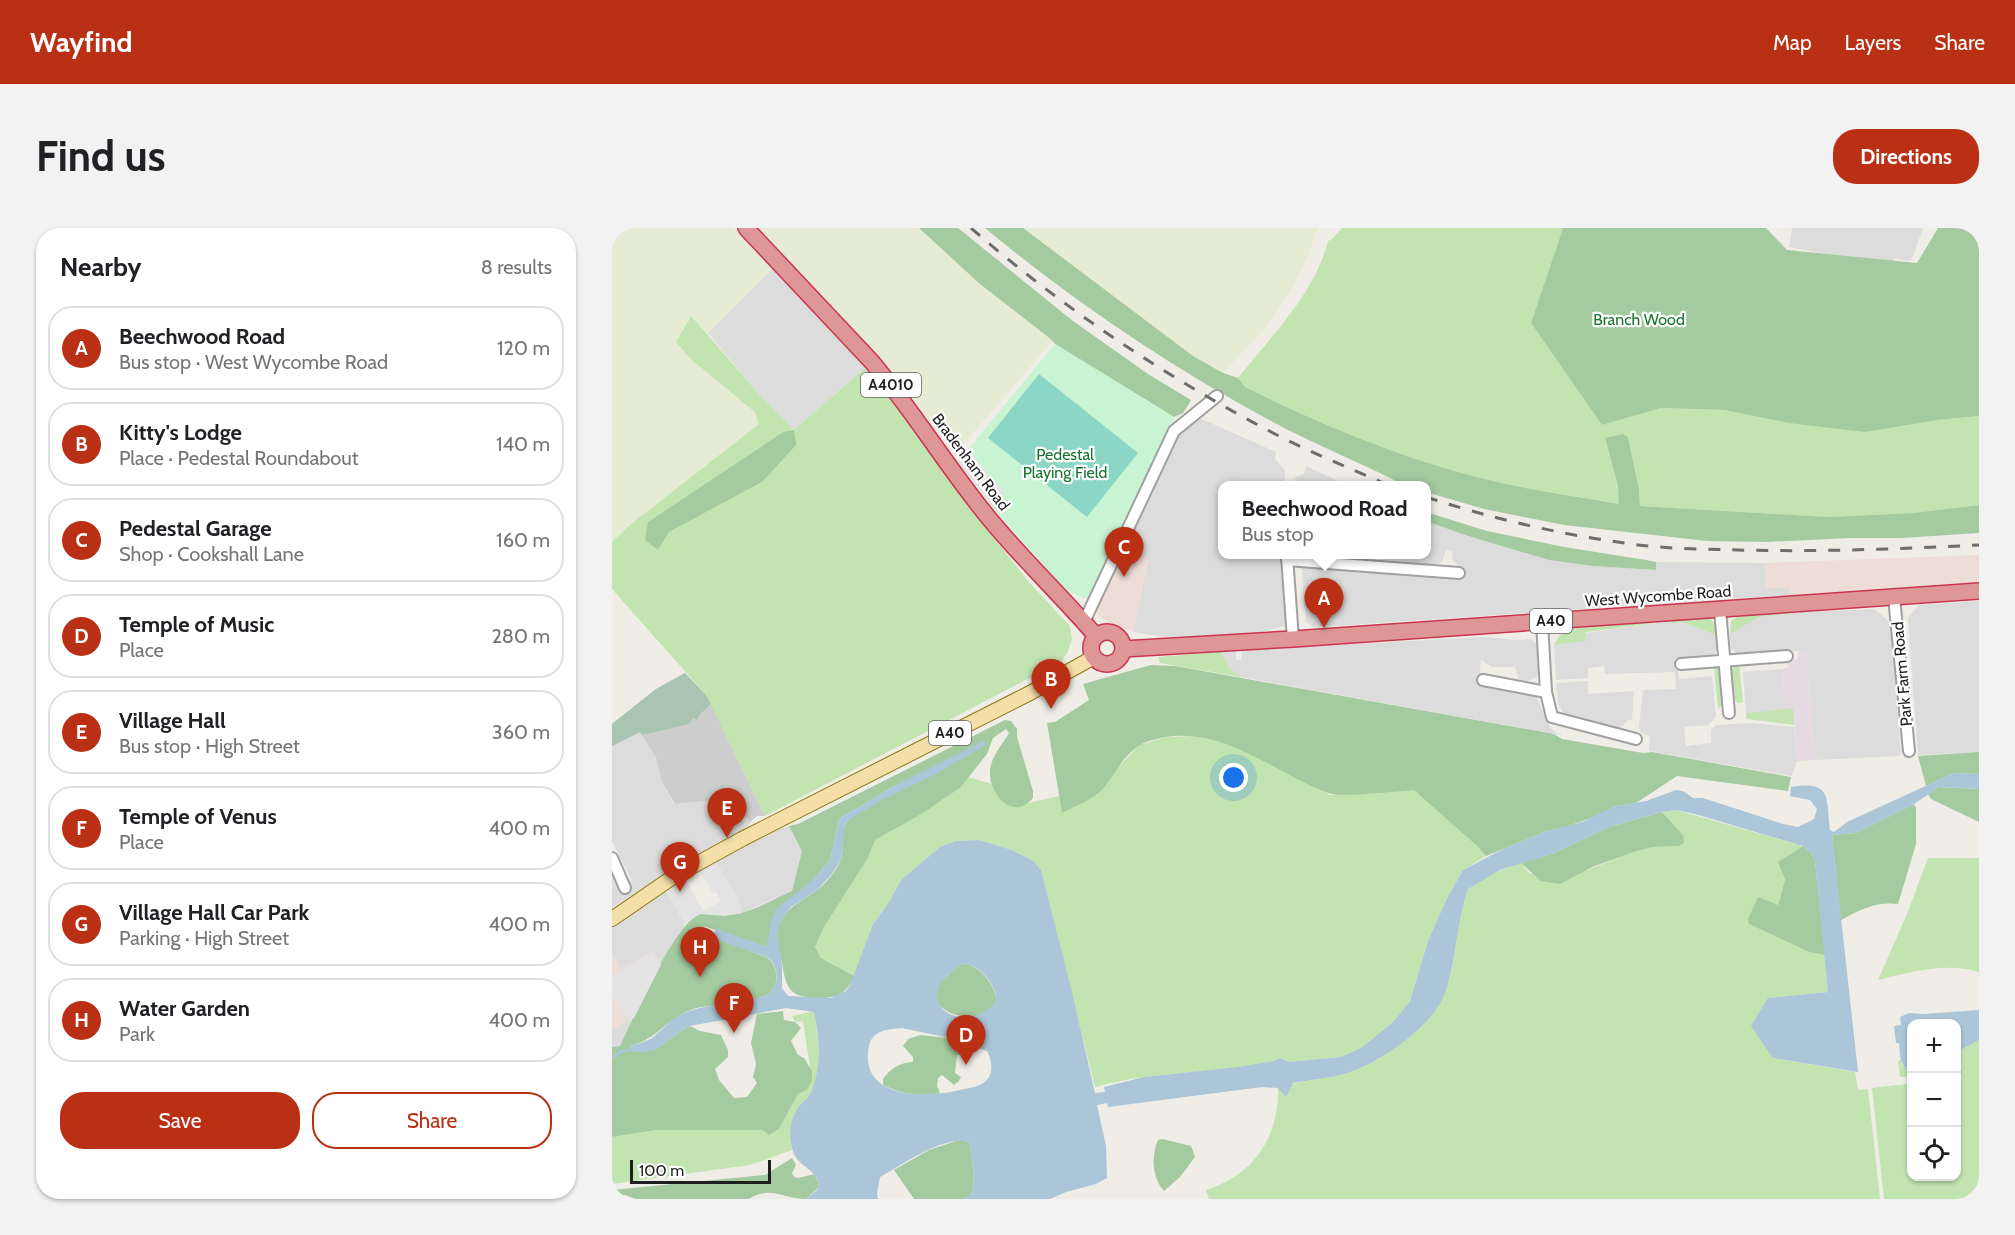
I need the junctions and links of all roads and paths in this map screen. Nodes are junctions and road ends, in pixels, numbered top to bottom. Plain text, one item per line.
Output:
1 (746, 228) edge
2 (1217, 396) dead end
3 (1287, 559) edge
4 (1308, 559) edge
5 (1459, 573) dead end
6 (1979, 591) edge
7 (1894, 597) junction
8 (1720, 610) junction
9 (1084, 622) junction
10 (1542, 622) junction
11 (1096, 636) junction
12 (1293, 639) junction
13 (1123, 649) junction
14 (1787, 656) dead end
15 (1094, 657) junction
16 (1724, 661) junction
17 (1681, 664) dead end
18 (1483, 680) dead end
19 (1546, 692) junction
20 (1729, 713) dead end
21 (1636, 739) dead end
22 (1909, 751) dead end
23 (612, 858) edge
24 (630, 897) junction
25 (612, 920) edge

1 - 9 highway, Bradenham Road / A4010
2 - 9 street
3 - 12 street
4 - 5 street
6 - 7 highway, West Wycombe Road / A40
7 - 8 highway, West Wycombe Road / A40
7 - 22 street, Park Farm Road
8 - 10 highway, West Wycombe Road / A40
8 - 16 street
9 - 11 highway, Bradenham Road / A4010
10 - 12 highway, West Wycombe Road / A40
10 - 19 street
11 - 13 highway
11 - 15 highway
12 - 13 highway, West Wycombe Road / A40
13 - 15 highway, A40
14 - 16 street
15 - 24 main road, A40
16 - 17 street
16 - 20 street
18 - 19 street
19 - 21 street
23 - 24 street
24 - 25 main road, A40

